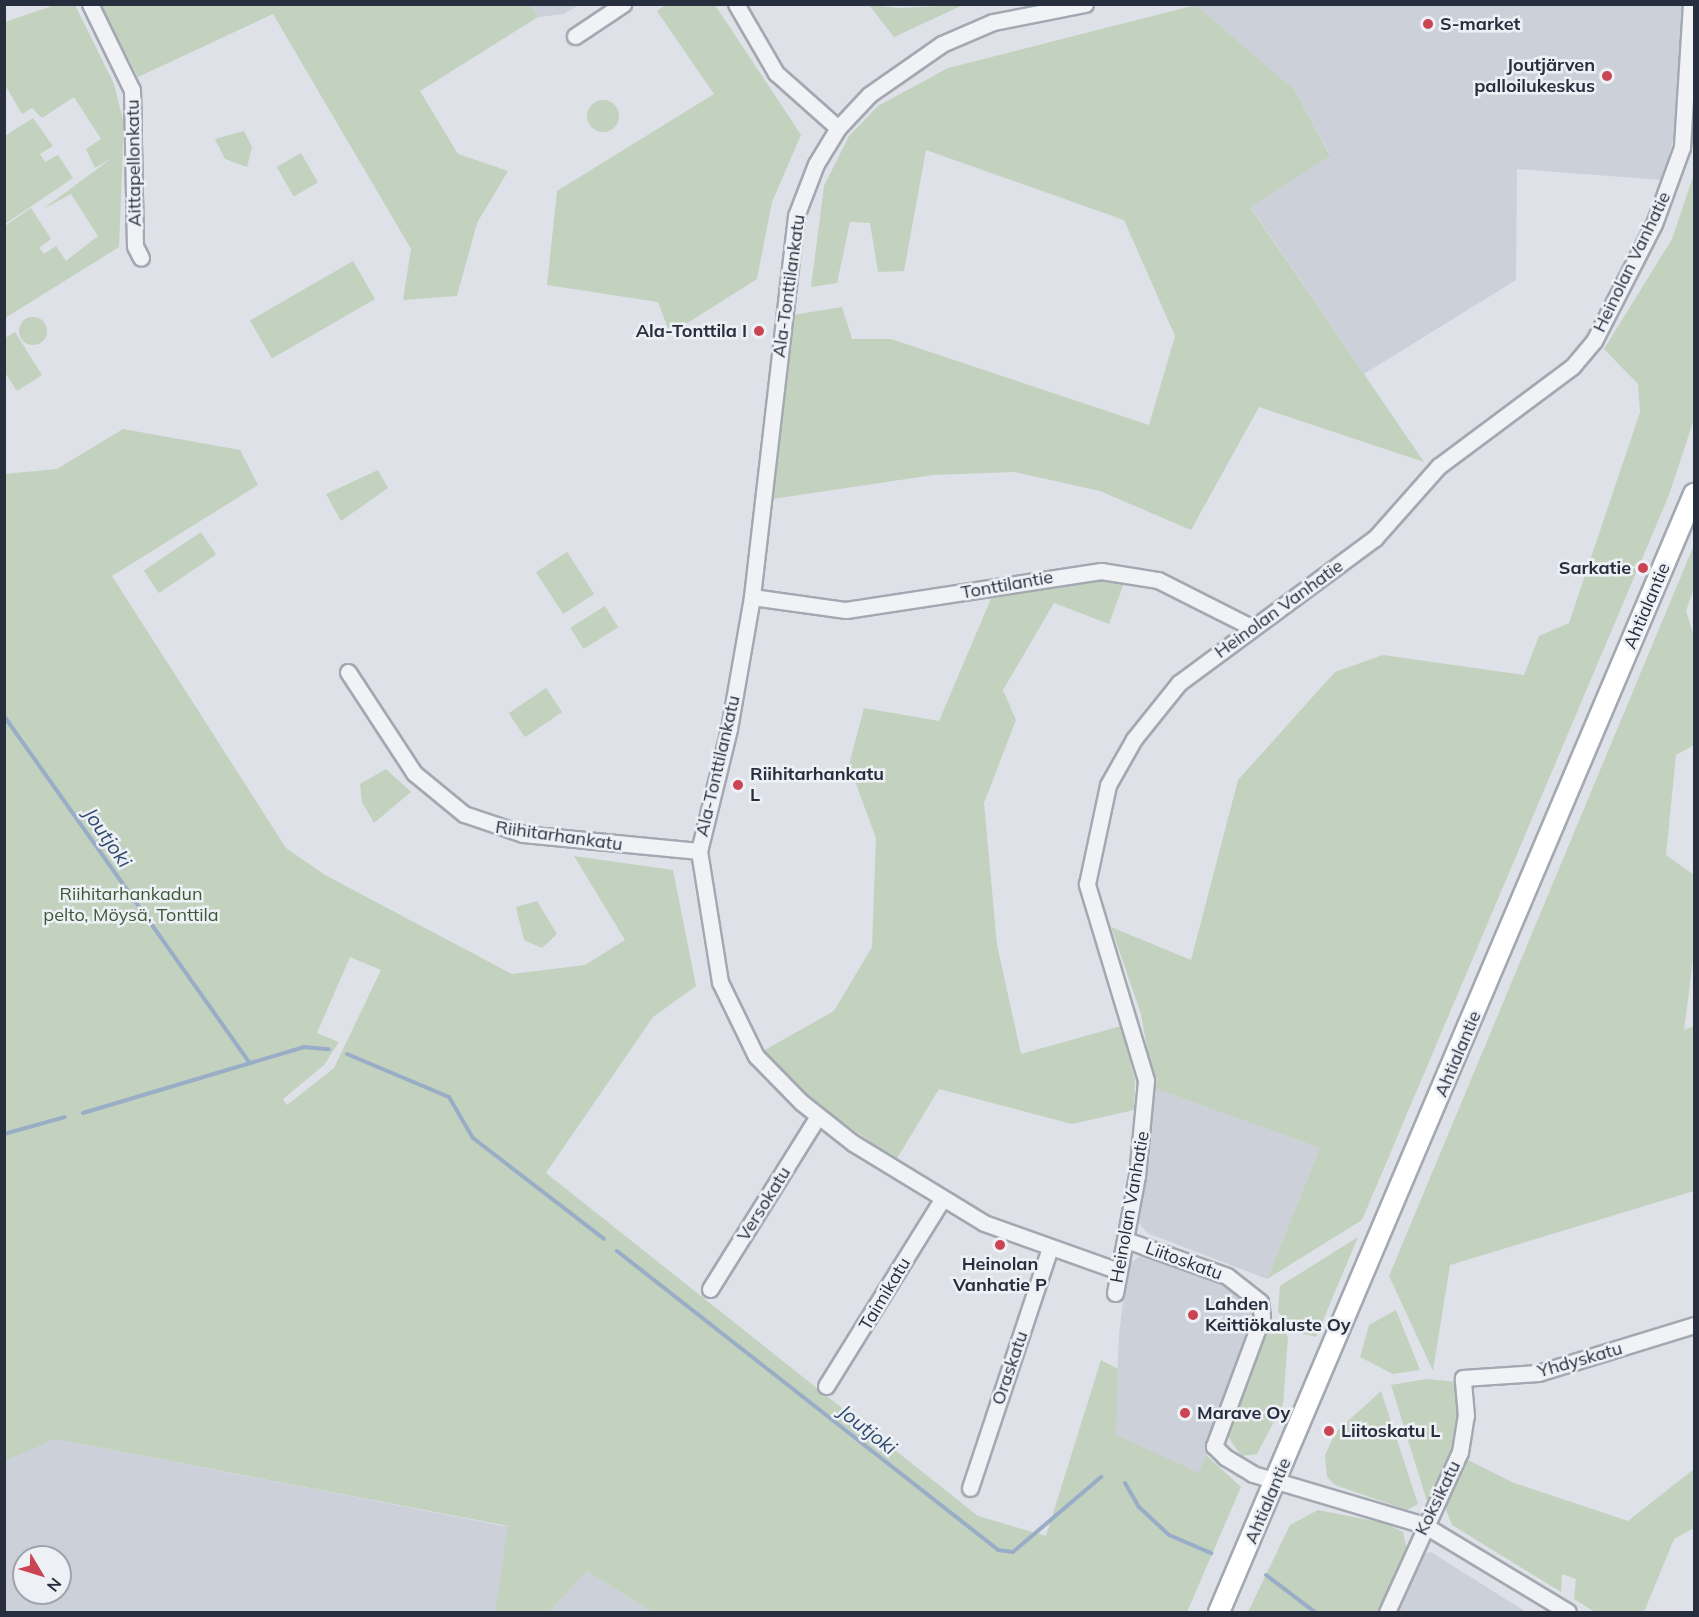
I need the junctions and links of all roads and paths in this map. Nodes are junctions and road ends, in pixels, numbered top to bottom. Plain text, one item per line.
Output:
1 (90, 4) edge
2 (623, 4) edge
3 (736, 4) edge
4 (1085, 4) edge
5 (1691, 4) edge
6 (575, 36) dead end
7 (838, 128) junction
8 (141, 258) dead end
9 (1695, 494) edge
10 (752, 597) junction
11 (1251, 627) junction
12 (348, 672) dead end
13 (699, 851) junction
14 (817, 1118) junction
15 (942, 1200) junction
16 (1126, 1240) junction
17 (1050, 1248) junction
18 (1116, 1270) junction
19 (710, 1289) dead end
20 (1115, 1293) dead end
21 (1695, 1325) edge
22 (1463, 1378) joint
23 (826, 1386) dead end
24 (1276, 1481) junction
25 (970, 1488) dead end
26 (1424, 1525) junction
27 (1219, 1612) edge
28 (1387, 1612) edge
29 (1568, 1612) edge

1 - 8 street, Aittapellonkatu
2 - 6 street
3 - 7 street
4 - 7 street, Ala-Tonttilankatu
5 - 11 street, Heinolan Vanhatie
7 - 10 street, Ala-Tonttilankatu
9 - 24 main road, Ahtialantie
10 - 11 street, Tonttilantie
10 - 13 street, Ala-Tonttilankatu
11 - 16 street, Heinolan Vanhatie
12 - 13 street, Riihitarhankatu
13 - 14 street, Ala-Tonttilankatu
14 - 15 street, Ala-Tonttilankatu
14 - 19 street, Versokatu
15 - 17 street, Ala-Tonttilankatu
15 - 23 street, Taimikatu
16 - 18 street, Heinolan Vanhatie
16 - 24 street, Liitoskatu
17 - 18 street, Ala-Tonttilankatu
17 - 25 street, Oraskatu
18 - 20 street, Heinolan Vanhatie
21 - 22 street, Yhdyskatu
22 - 26 street, Koksikatu
24 - 26 street
24 - 27 main road, Ahtialantie
26 - 28 street, Koksikatu
26 - 29 street

